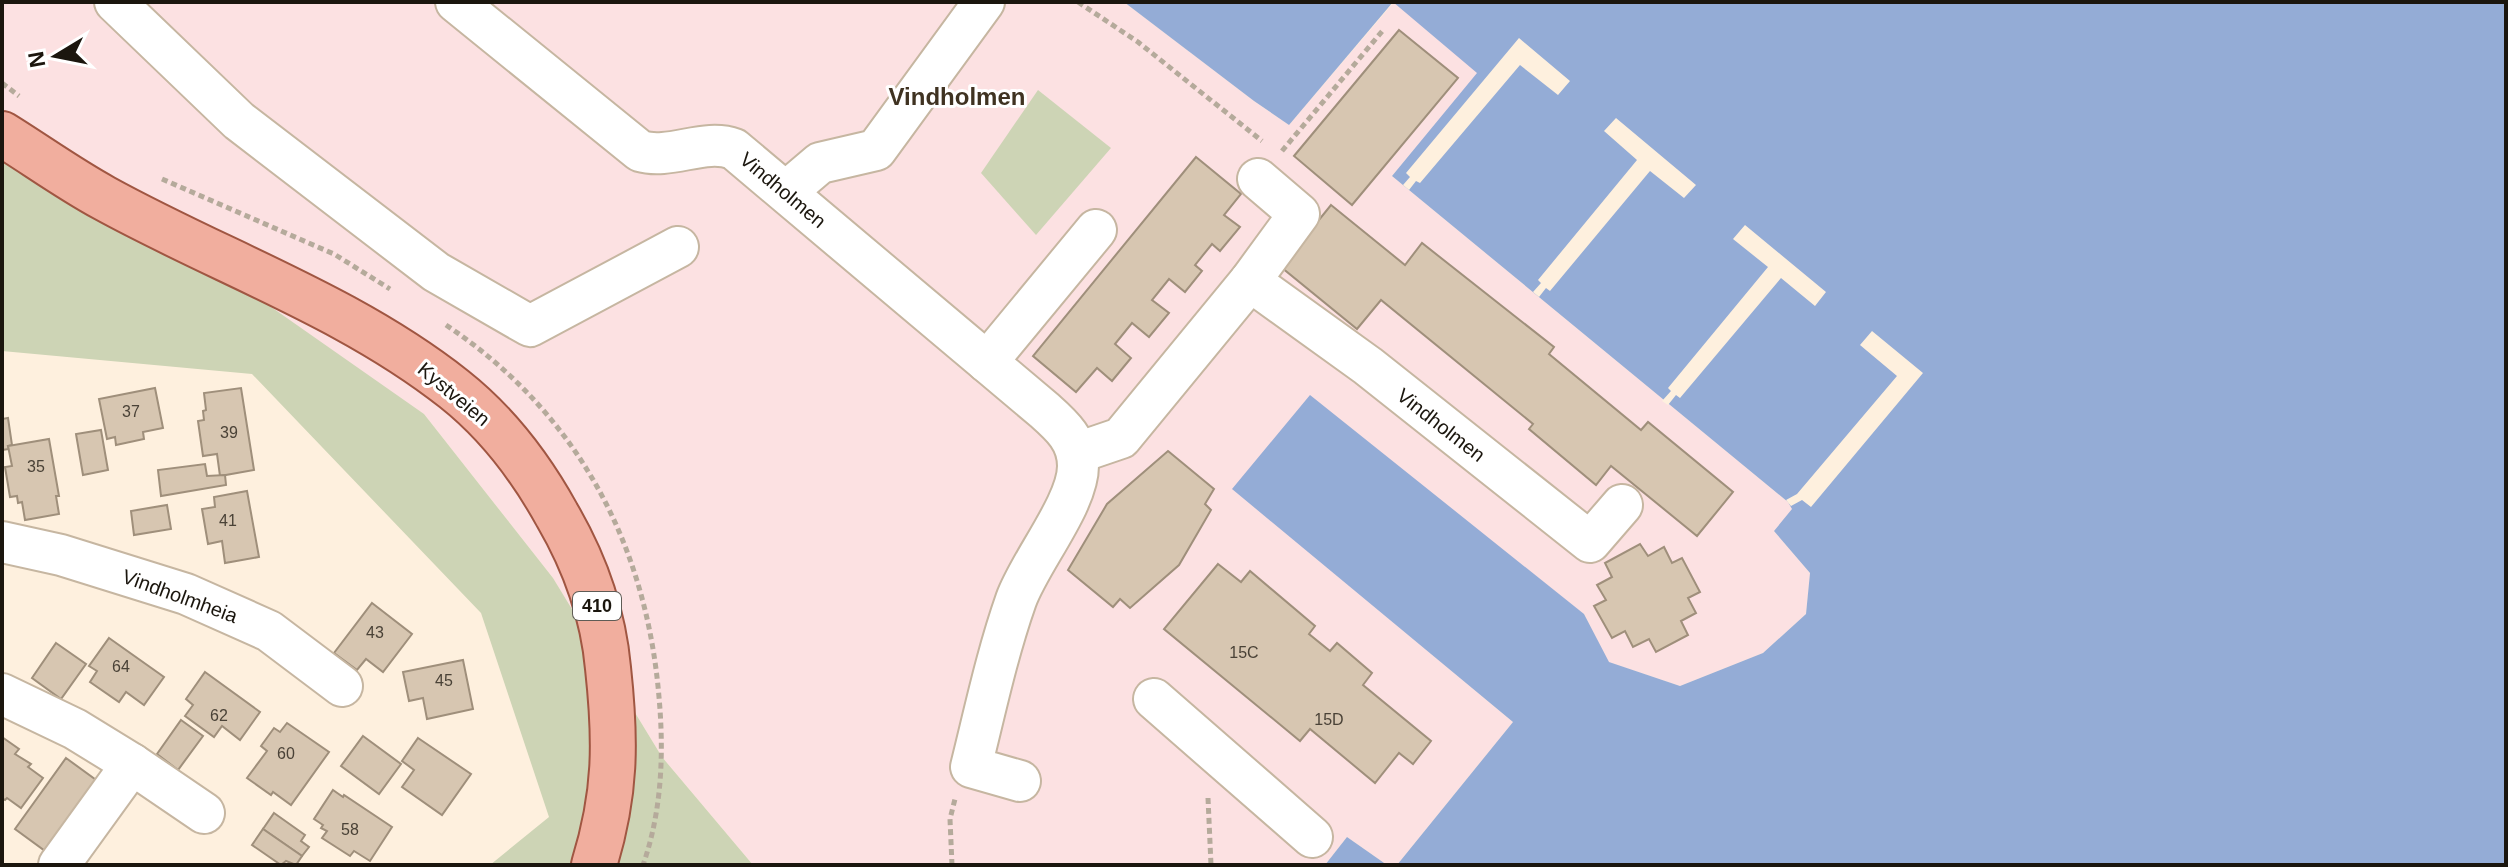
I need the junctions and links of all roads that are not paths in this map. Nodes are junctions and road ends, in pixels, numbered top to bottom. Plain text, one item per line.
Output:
1 (115, 2) edge
2 (456, 2) edge
3 (984, 2) edge
4 (2, 134) edge
5 (1268, 166) road end
6 (787, 191) junction
7 (1096, 230) dead end
8 (678, 247) dead end
9 (1250, 281) junction
10 (987, 362) junction
11 (1083, 482) junction
12 (1622, 505) dead end
13 (2, 542) edge
14 (342, 686) dead end
15 (2, 694) edge
16 (1154, 699) dead end
17 (132, 764) junction
18 (1020, 781) dead end
19 (204, 813) dead end
20 (1312, 837) dead end
21 (59, 865) edge
22 (594, 865) edge

1 - 8 street
2 - 6 street, Vindholmen
3 - 6 street
4 - 22 main road, Kystveien / 410
5 - 9 street
6 - 10 street, Vindholmen
7 - 10 street
9 - 11 street
9 - 12 street, Vindholmen
10 - 11 street, Vindholmen
11 - 18 street
13 - 14 street, Vindholmheia
15 - 17 street
16 - 20 street
17 - 19 street
17 - 21 street

